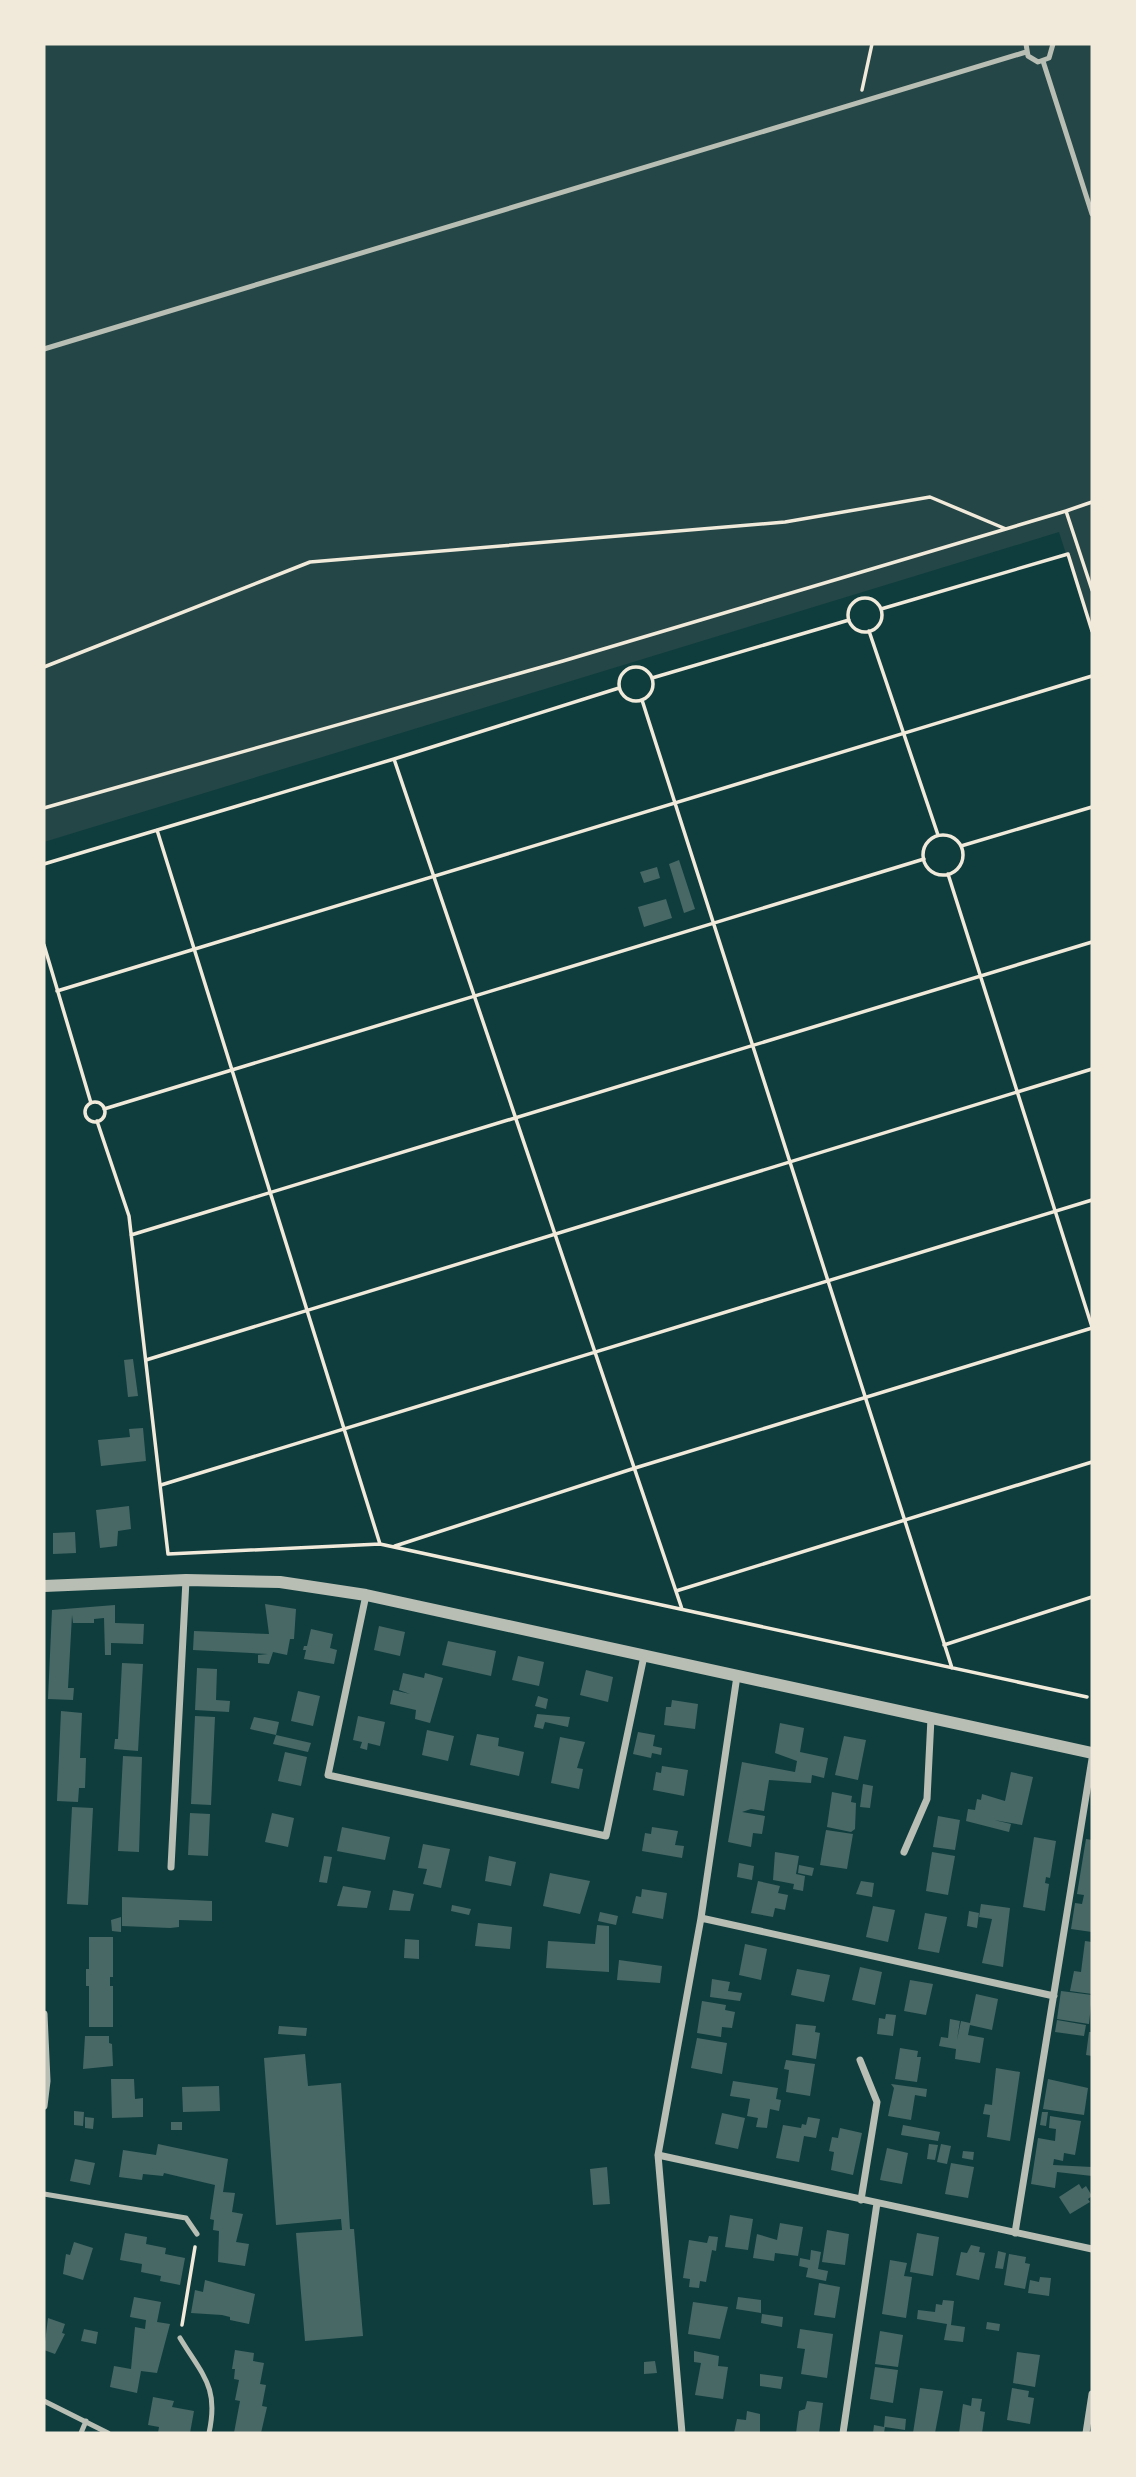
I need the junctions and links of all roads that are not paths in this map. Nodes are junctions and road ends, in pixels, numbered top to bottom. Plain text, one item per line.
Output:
1 (1026, 44) edge
2 (1053, 44) edge
3 (1026, 52) junction
4 (1043, 61) junction
5 (1092, 214) edge
6 (44, 349) edge
7 (186, 1580) junction
8 (44, 1586) edge
9 (366, 1595) junction
10 (644, 1657) junction
11 (737, 1676) junction
12 (931, 1718) junction
13 (1092, 1756) edge
14 (904, 1852) dead end
15 (171, 1867) dead end
16 (701, 1918) junction
17 (1054, 1996) junction
18 (44, 2014) edge
19 (860, 2060) dead end
20 (44, 2106) edge
21 (658, 2155) junction
22 (44, 2194) edge
23 (861, 2200) junction
24 (877, 2203) junction
25 (1015, 2233) junction
26 (197, 2234) road end
27 (1092, 2249) edge
28 (180, 2338) road end
29 (1092, 2394) edge
30 (44, 2401) edge
31 (86, 2421) junction
32 (81, 2433) edge
33 (108, 2433) edge
34 (209, 2433) edge
35 (682, 2433) edge
36 (843, 2433) edge
37 (1086, 2433) edge

1 - 3 lane
2 - 4 lane
3 - 4 lane
3 - 6 lane
4 - 5 lane
7 - 8 street
7 - 9 street
7 - 15 street
9 - 10 street
9 - 10 street
10 - 11 street
11 - 12 street
11 - 16 street
12 - 13 street
12 - 14 street
13 - 17 street
16 - 17 street
16 - 21 street
17 - 25 street
18 - 20 street
19 - 23 street
21 - 23 street
21 - 35 street
22 - 26 lane
23 - 24 street
24 - 25 street
24 - 36 street
25 - 27 street
28 - 34 lane
29 - 37 street
30 - 31 lane
31 - 32 lane
31 - 33 lane

